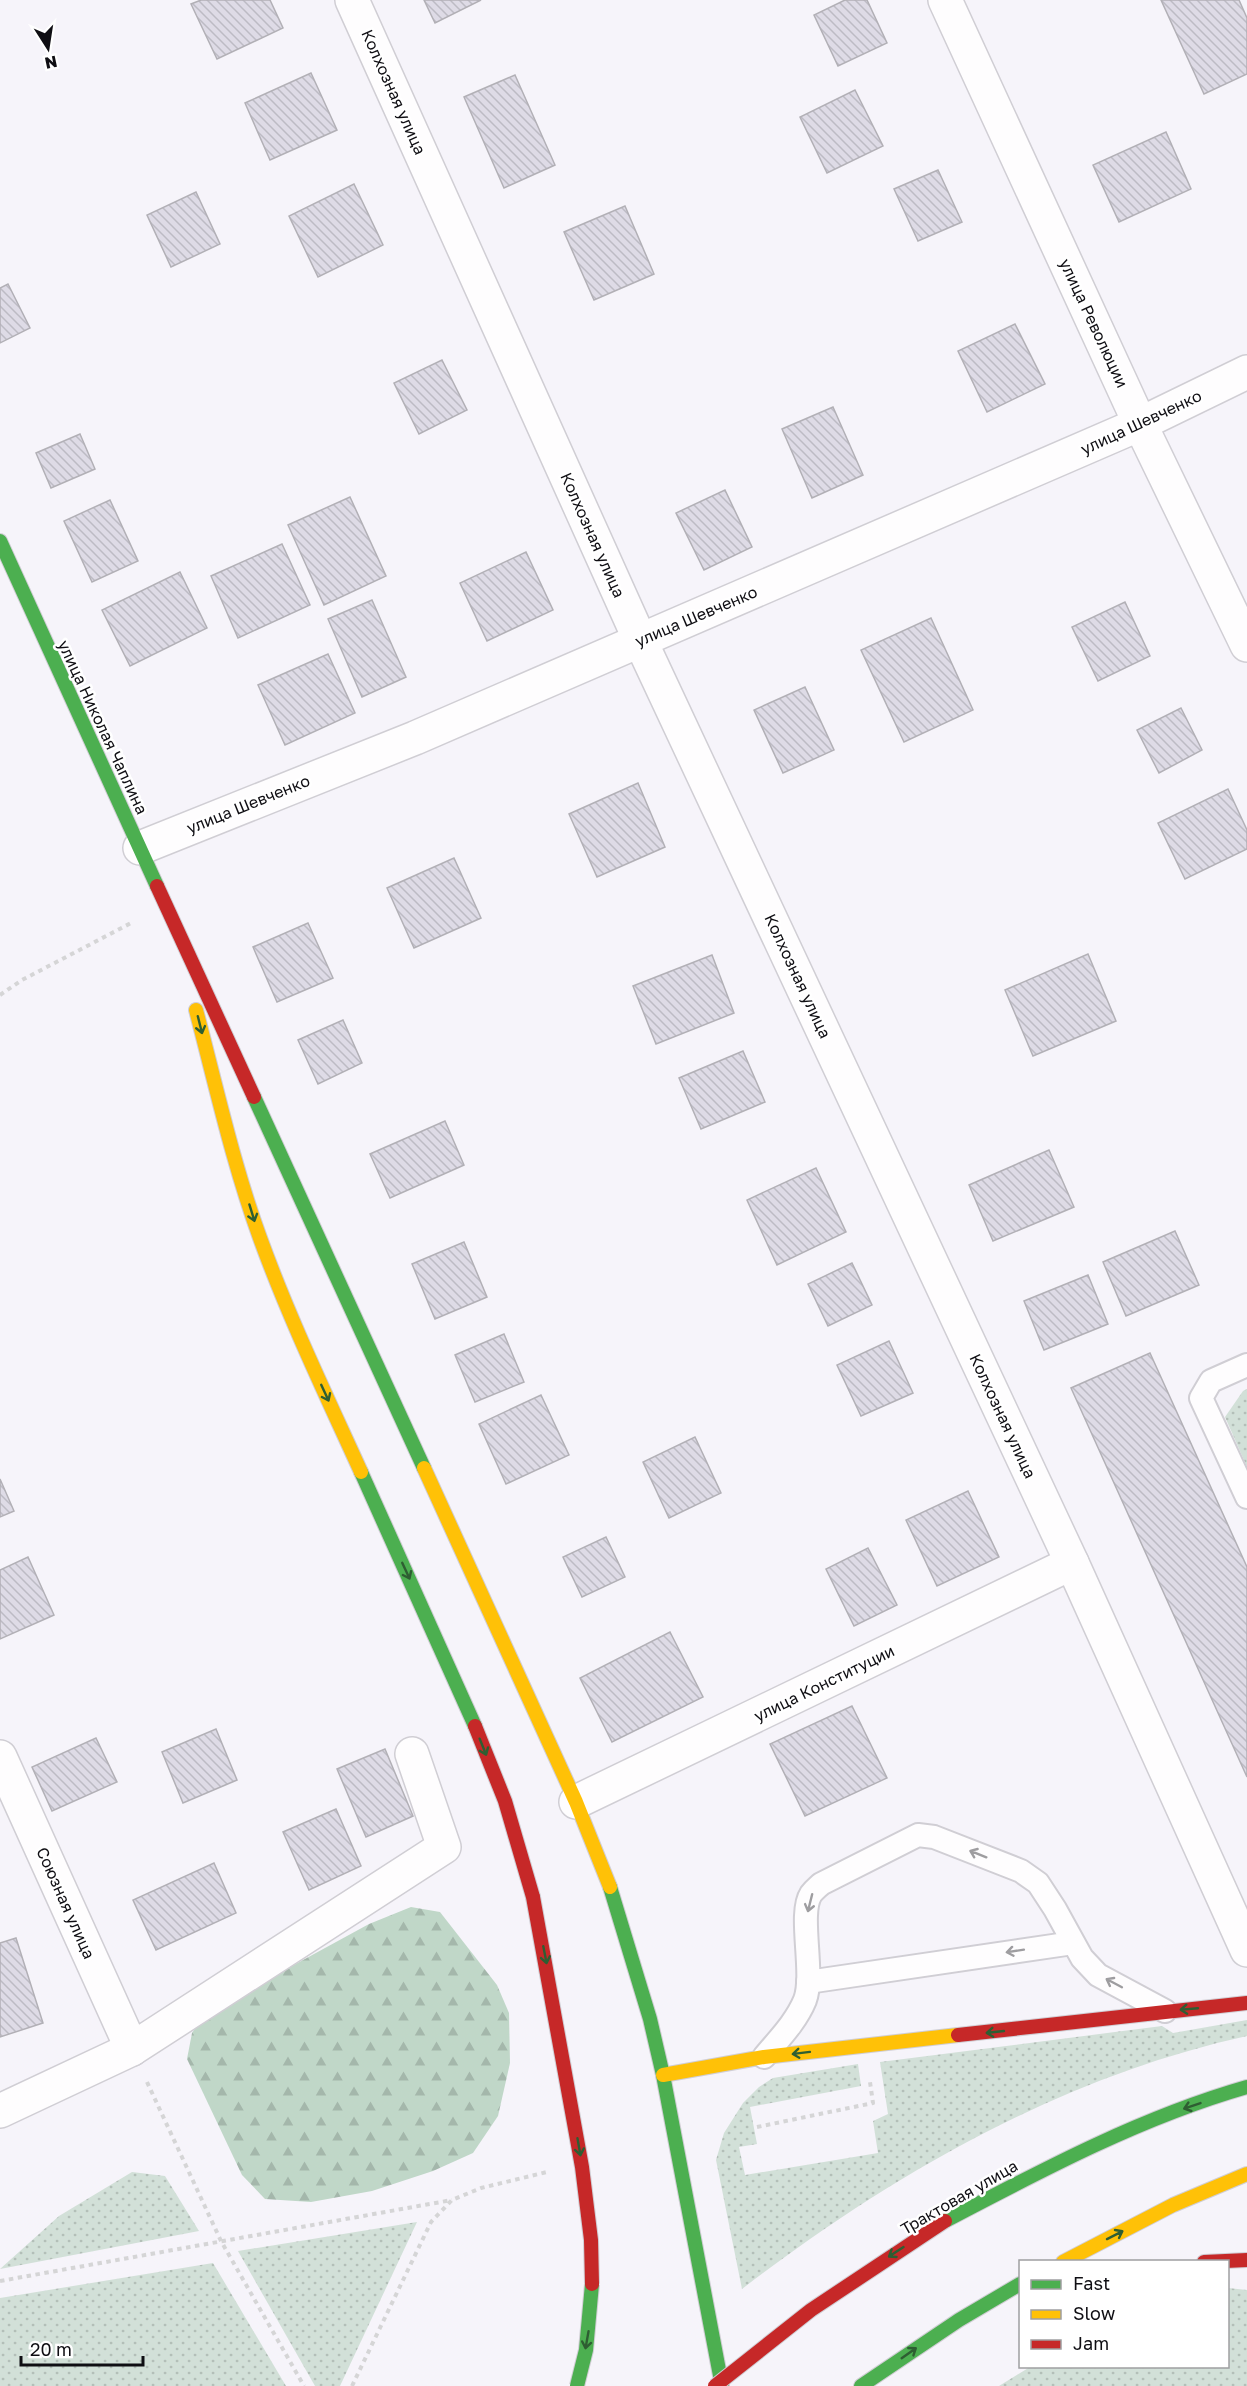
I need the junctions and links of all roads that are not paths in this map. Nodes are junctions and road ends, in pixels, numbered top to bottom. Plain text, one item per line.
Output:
1 (352, 0) edge
2 (945, 0) edge
3 (1247, 372) edge
4 (1140, 424) junction
5 (0, 541) edge
6 (640, 640) junction
7 (1247, 645) edge
8 (140, 848) junction
9 (175, 927) junction
10 (1247, 1365) edge
11 (1247, 1497) edge
12 (1072, 1563) junction
13 (412, 1754) dead end
14 (0, 1757) edge
15 (576, 1802) junction
16 (1072, 1943) junction
17 (1247, 1950) edge
18 (808, 1982) junction
19 (1247, 2003) edge
20 (1165, 2011) junction
21 (132, 2049) junction
22 (764, 2057) junction
23 (663, 2075) junction
24 (1247, 2087) edge
25 (0, 2111) edge
26 (1247, 2174) edge
27 (1067, 2260) edge
28 (1247, 2260) edge
29 (1229, 2261) edge
30 (1019, 2285) edge
31 (1019, 2293) edge
32 (993, 2298) junction
33 (577, 2386) edge
34 (715, 2386) edge
35 (723, 2386) edge
36 (861, 2386) edge

1 - 6 street, Колхозная улица
2 - 4 street, улица Революции
3 - 4 street, улица Шевченко
4 - 6 street, улица Шевченко
4 - 7 street, улица Революции
5 - 8 street, улица Николая Чаплина
6 - 8 street, улица Шевченко
6 - 12 street, Колхозная улица
8 - 9 street, улица Николая Чаплина
9 - 15 street
9 -> 33 street, bridge
10 - 11 lane
12 - 15 street, улица Конституции
12 - 17 street, Колхозная улица
13 - 21 street
14 - 21 street, Союзная улица
15 - 23 street
16 -> 18 lane
16 -> 18 lane
20 -> 16 lane
18 - 22 lane
19 -> 20 street
20 -> 22 street
21 - 25 street
22 - 23 street
23 - 35 street
24 -> 34 street, Трактовая улица, bridge
27 -> 26 street
28 - 29 street
30 - 32 street
31 - 32 street
36 -> 32 street

